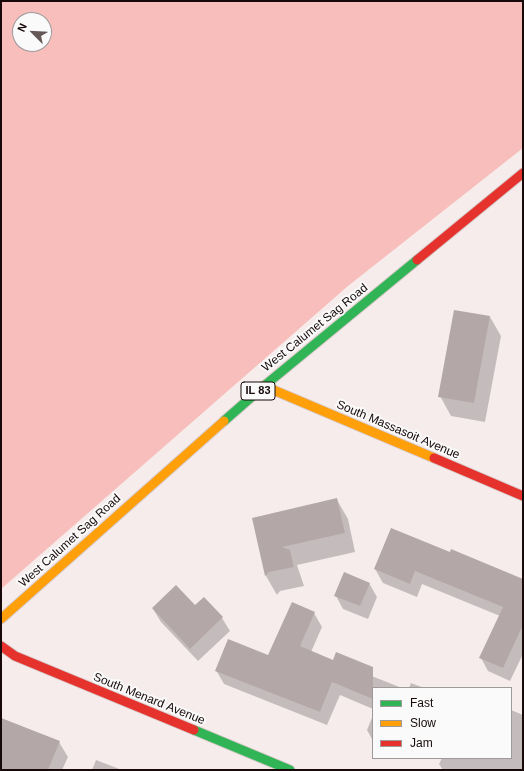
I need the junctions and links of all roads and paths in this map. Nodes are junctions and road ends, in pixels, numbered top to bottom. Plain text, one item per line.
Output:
1 (523, 173) edge
2 (264, 386) junction
3 (523, 496) edge
4 (1, 619) edge
5 (1, 646) edge
6 (290, 770) edge

1 - 2 main road, West Calumet Sag Road / IL 83
2 - 3 main road, South Massasoit Avenue
2 - 4 main road, West Calumet Sag Road / IL 83
5 - 6 main road, South Menard Avenue

